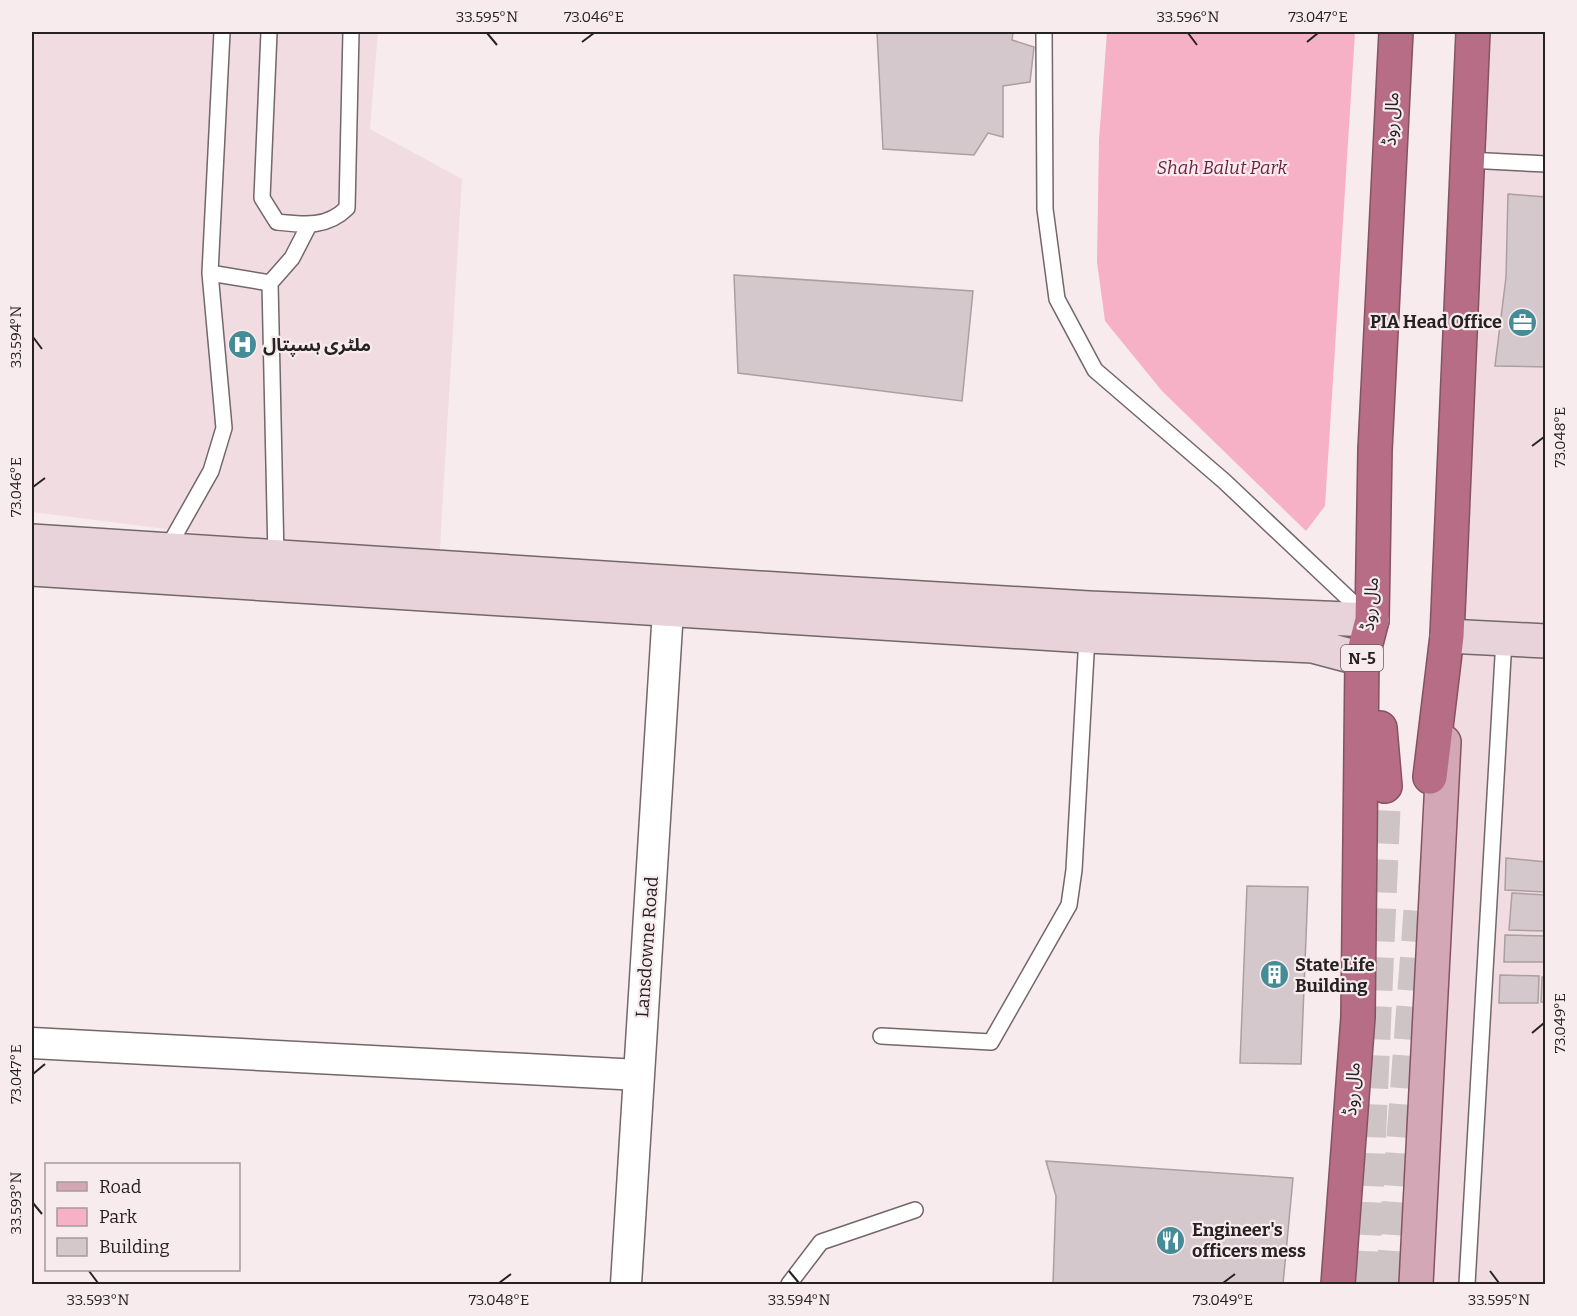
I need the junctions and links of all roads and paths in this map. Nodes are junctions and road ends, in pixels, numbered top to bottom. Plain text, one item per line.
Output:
1 (222, 32) edge
2 (269, 32) edge
3 (351, 32) edge
4 (1044, 32) edge
5 (1396, 32) edge
6 (1473, 32) edge
7 (1468, 159) junction
8 (1545, 164) edge
9 (309, 225) junction
10 (210, 273) junction
11 (270, 283) junction
12 (32, 542) edge
13 (167, 549) junction
14 (276, 557) junction
15 (32, 569) edge
16 (668, 610) junction
17 (1372, 620) junction
18 (1087, 636) junction
19 (1448, 636) junction
20 (1504, 639) junction
21 (1545, 641) edge
22 (1362, 659) junction
23 (1430, 777) dead end
24 (1385, 786) tunnel mouth
25 (881, 1036) dead end
26 (32, 1042) edge
27 (639, 1075) junction
28 (915, 1210) dead end
29 (626, 1284) edge
30 (789, 1284) edge
31 (1338, 1284) edge
32 (1416, 1284) edge
33 (1467, 1284) edge

1 - 10 lane
2 - 9 lane
3 - 9 lane
4 - 17 lane
5 - 17 highway, مال روڈ / N-5
6 - 7 highway
7 - 8 lane
7 - 19 highway
9 - 11 lane
10 - 11 lane
10 - 13 lane
11 - 14 lane
12 - 13 main road
13 - 14 main road
14 - 17 main road
15 - 16 main road
16 - 18 main road
16 - 27 street, Lansdowne Road
17 - 22 highway, مال روڈ / N-5
17 - 24 highway
18 - 22 main road
18 - 25 lane
19 - 20 main road
19 - 23 highway
19 - 32 main road
20 - 21 main road
20 - 33 lane
22 - 31 highway, مال روڈ / N-5
26 - 27 street
27 - 29 street, Lansdowne Road
28 - 30 lane

